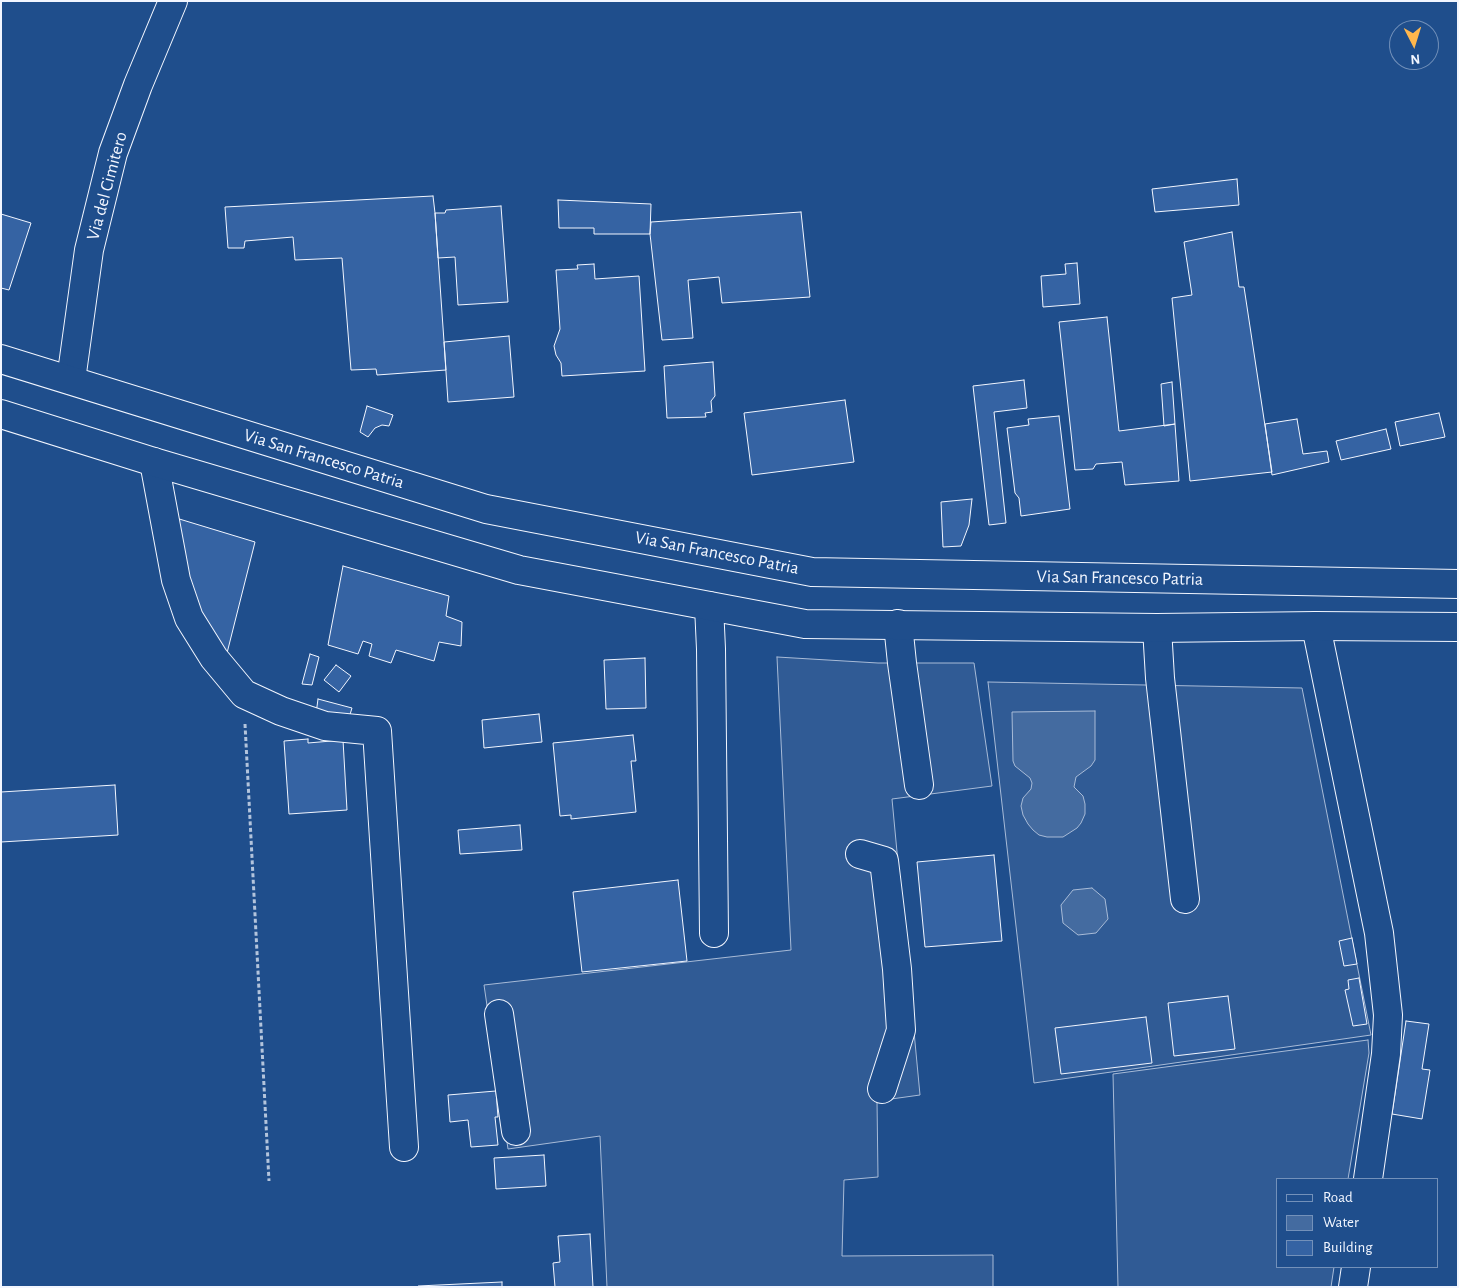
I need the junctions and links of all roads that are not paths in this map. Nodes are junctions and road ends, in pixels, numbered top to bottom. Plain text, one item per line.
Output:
1 (173, 1) edge
2 (1, 359) edge
3 (71, 380) junction
4 (1, 414) edge
5 (154, 462) junction
6 (1458, 584) edge
7 (709, 606) junction
8 (898, 624) junction
9 (1316, 626) junction
10 (1458, 627) edge
11 (1157, 628) junction
12 (919, 785) dead end
13 (860, 854) dead end
14 (1185, 899) dead end
15 (714, 933) dead end
16 (499, 1014) dead end
17 (882, 1089) dead end
18 (516, 1130) dead end
19 (404, 1147) dead end
20 (1368, 1178) edge
21 (1356, 1268) edge
22 (1353, 1287) edge

1 - 3 main road, Via del Cimitero
2 - 3 main road, Via San Francesco Patria
3 - 6 main road, Via San Francesco Patria
4 - 5 main road
5 - 7 main road
5 - 19 main road
7 - 8 main road
7 - 15 main road
8 - 11 main road
8 - 12 main road
9 - 10 main road
9 - 11 main road
9 - 20 main road
11 - 14 main road
13 - 17 main road
16 - 18 main road
21 - 22 main road

